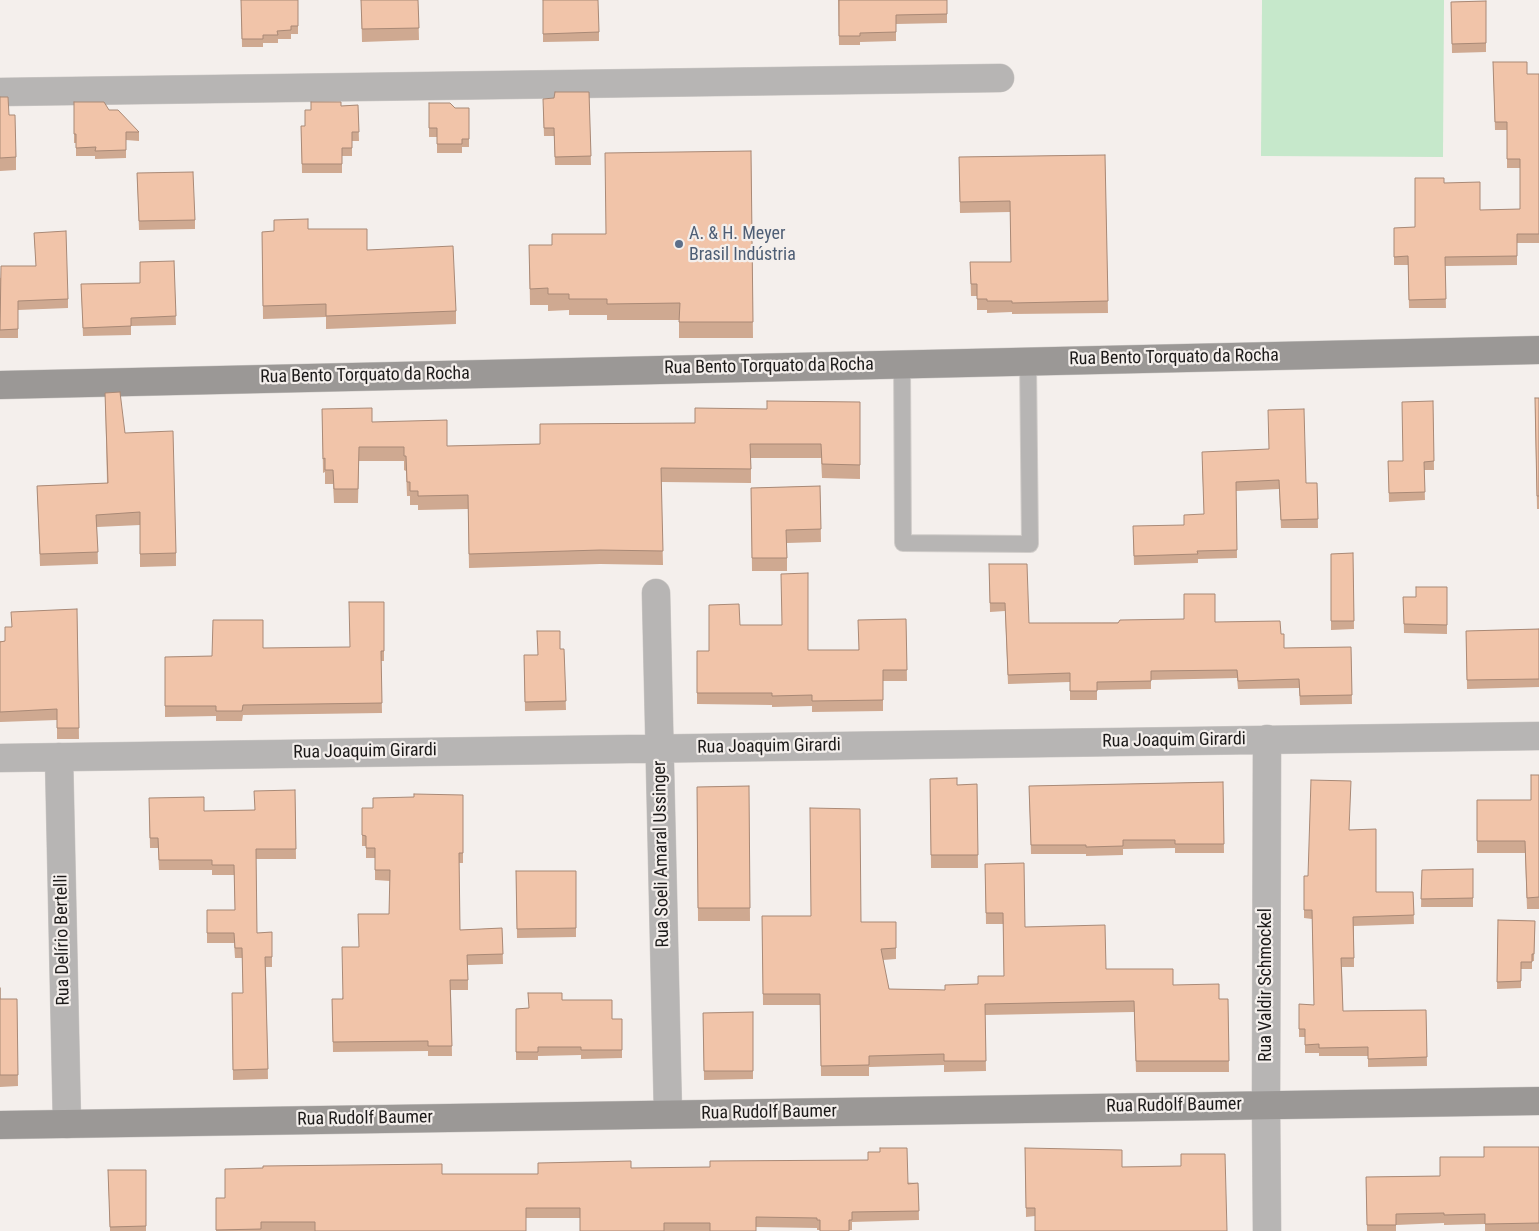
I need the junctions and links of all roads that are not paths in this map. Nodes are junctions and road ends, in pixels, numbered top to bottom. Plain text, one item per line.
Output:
1 (1000, 78) dead end
2 (0, 92) edge
3 (1539, 350) edge
4 (1028, 362) junction
5 (902, 364) junction
6 (0, 384) edge
7 (656, 594) dead end
8 (1539, 736) edge
9 (1267, 739) junction
10 (659, 748) junction
11 (60, 757) junction
12 (0, 758) edge
13 (1539, 1101) edge
14 (1266, 1104) junction
15 (668, 1114) junction
16 (67, 1124) junction
17 (0, 1125) edge
18 (1267, 1231) edge

1 - 2 street
3 - 4 street, Rua Bento Torquato da Rocha
4 - 5 street, Rua Bento Torquato da Rocha
4 - 5 lane
5 - 6 street, Rua Bento Torquato da Rocha
7 - 10 street, Rua Soeli Amaral Ussinger
8 - 9 street, Rua Joaquim Girardi
9 - 10 street, Rua Joaquim Girardi
9 - 14 street, Rua Valdir Schmockel
10 - 11 street, Rua Joaquim Girardi
10 - 15 street, Rua Soeli Amaral Ussinger
11 - 12 street, Rua Joaquim Girardi
11 - 16 street, Rua Delírio Bertelli
13 - 14 street, Rua Rudolf Baumer
14 - 15 street, Rua Rudolf Baumer
14 - 18 street, Rua Valdir Schmockel
15 - 16 street, Rua Rudolf Baumer
16 - 17 street, Rua Rudolf Baumer

